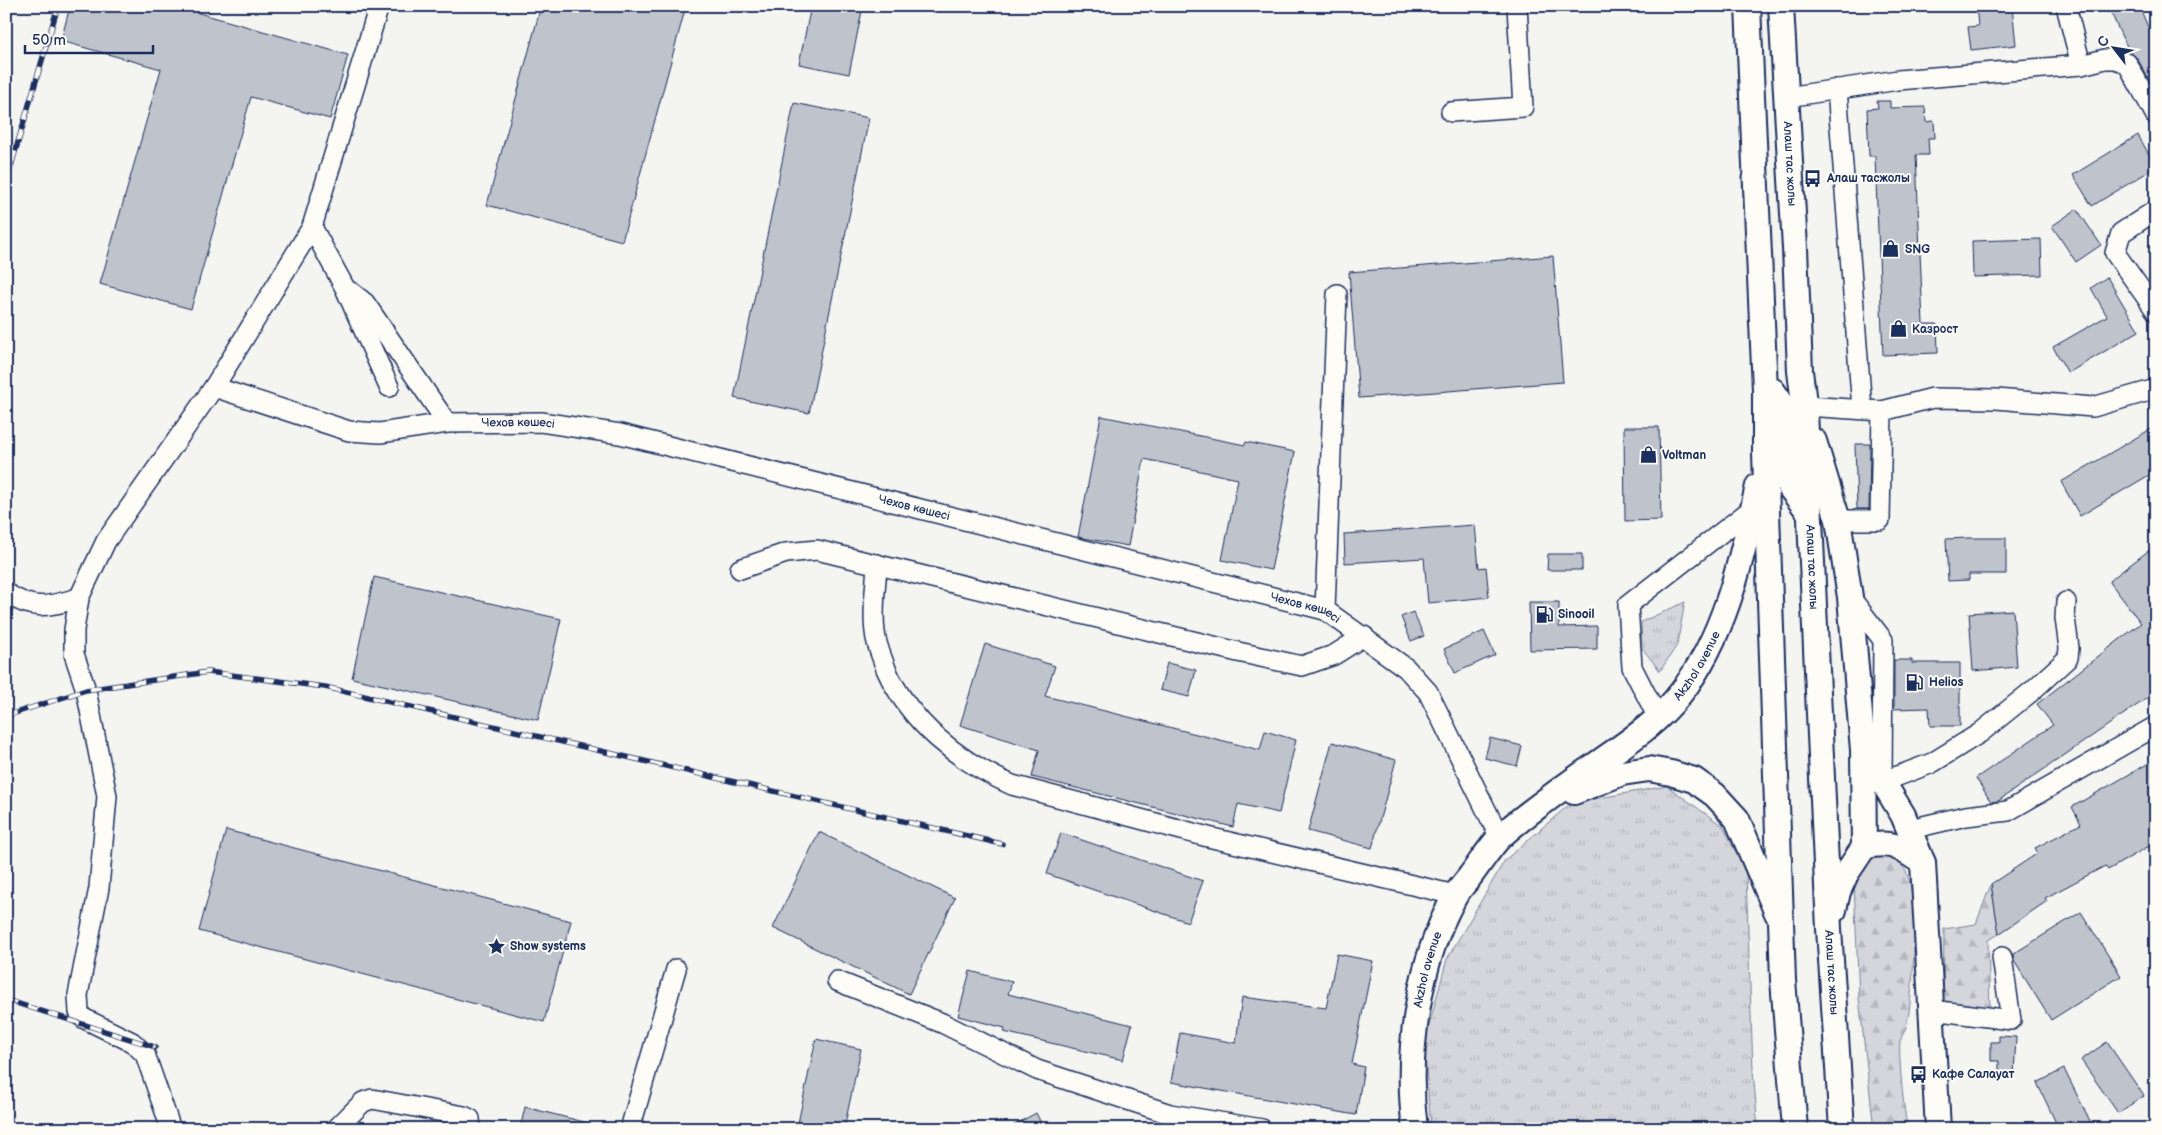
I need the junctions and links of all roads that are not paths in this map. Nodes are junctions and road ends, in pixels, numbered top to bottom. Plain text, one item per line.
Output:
1 (379, 6) edge
2 (1517, 6) edge
3 (1748, 6) edge
4 (1781, 6) edge
5 (2066, 6) edge
6 (2081, 65) junction
7 (1837, 89) junction
8 (1787, 97) junction
9 (1451, 112) dead end
10 (2156, 116) edge
11 (1756, 199) junction
12 (2156, 210) edge
13 (312, 226) junction
14 (345, 288) junction
15 (1337, 294) dead end
16 (2156, 311) edge
17 (1800, 371) junction
18 (214, 387) junction
19 (389, 387) dead end
20 (2156, 389) edge
21 (1766, 390) junction
22 (1805, 408) junction
23 (1862, 409) junction
24 (1882, 411) junction
25 (447, 423) junction
26 (1765, 453) junction
27 (1753, 508) junction
28 (1808, 511) junction
29 (1838, 520) junction
30 (878, 564) junction
31 (740, 570) dead end
32 (6, 593) edge
33 (1850, 597) junction
34 (79, 598) junction
35 (2066, 602) dead end
36 (1325, 610) junction
37 (1364, 636) junction
38 (1658, 718) junction
39 (2156, 726) edge
40 (1863, 750) junction
41 (1882, 782) junction
42 (1529, 814) junction
43 (1910, 828) junction
44 (1500, 838) junction
45 (1864, 847) junction
46 (1923, 863) junction
47 (1455, 895) junction
48 (1782, 923) junction
49 (1829, 929) junction
50 (2002, 957) dead end
51 (676, 969) dead end
52 (837, 981) dead end
53 (1932, 1010) junction
54 (171, 1129) edge
55 (336, 1129) edge
56 (471, 1129) edge
57 (630, 1129) edge
58 (1262, 1129) edge
59 (1415, 1129) edge
60 (1795, 1129) edge
61 (1842, 1129) edge
62 (1938, 1129) edge

1 - 13 lane
2 - 9 lane
3 - 11 main road
4 - 8 main road, Алаш тас жолы
5 - 6 lane
6 - 7 lane
6 - 10 lane
7 - 8 lane
7 - 23 lane
8 - 17 main road, Алаш тас жолы
11 - 17 main road
11 - 21 main road
12 - 16 lane
13 - 14 lane
13 - 18 lane
14 - 19 lane
14 - 25 lane
15 - 36 lane
17 - 22 main road, Алаш тас жолы
18 - 25 lane, Чехов көшесі
18 - 34 lane
20 - 24 lane
21 - 26 main road
21 - 28 main road
22 - 23 lane
22 - 28 main road, Алаш тас жолы
22 - 29 main road
23 - 24 lane
24 - 29 lane
25 - 36 lane, Чехов көшесі
26 - 27 main road, Akzhol avenue
26 - 48 main road
27 - 38 main road, Akzhol avenue
27 - 38 lane
28 - 49 main road, Алаш тас жолы
29 - 33 main road
30 - 31 lane
30 - 37 lane
30 - 47 lane
32 - 34 lane
33 - 40 main road
33 - 41 lane
34 - 54 lane
35 - 41 lane
36 - 37 lane, Чехов көшесі
37 - 44 lane, Чехов көшесі
38 - 42 main road, Akzhol avenue
39 - 43 lane
40 - 41 main road
40 - 45 main road
41 - 43 main road
42 - 44 main road, Akzhol avenue
42 - 48 main road, Akzhol avenue
43 - 46 main road
44 - 47 main road, Akzhol avenue
45 - 46 main road
45 - 49 main road
46 - 53 main road
47 - 59 main road, Akzhol avenue
48 - 60 main road
49 - 61 main road, Алаш тас жолы
50 - 53 lane
51 - 57 lane
52 - 58 lane
53 - 62 main road
55 - 56 lane

